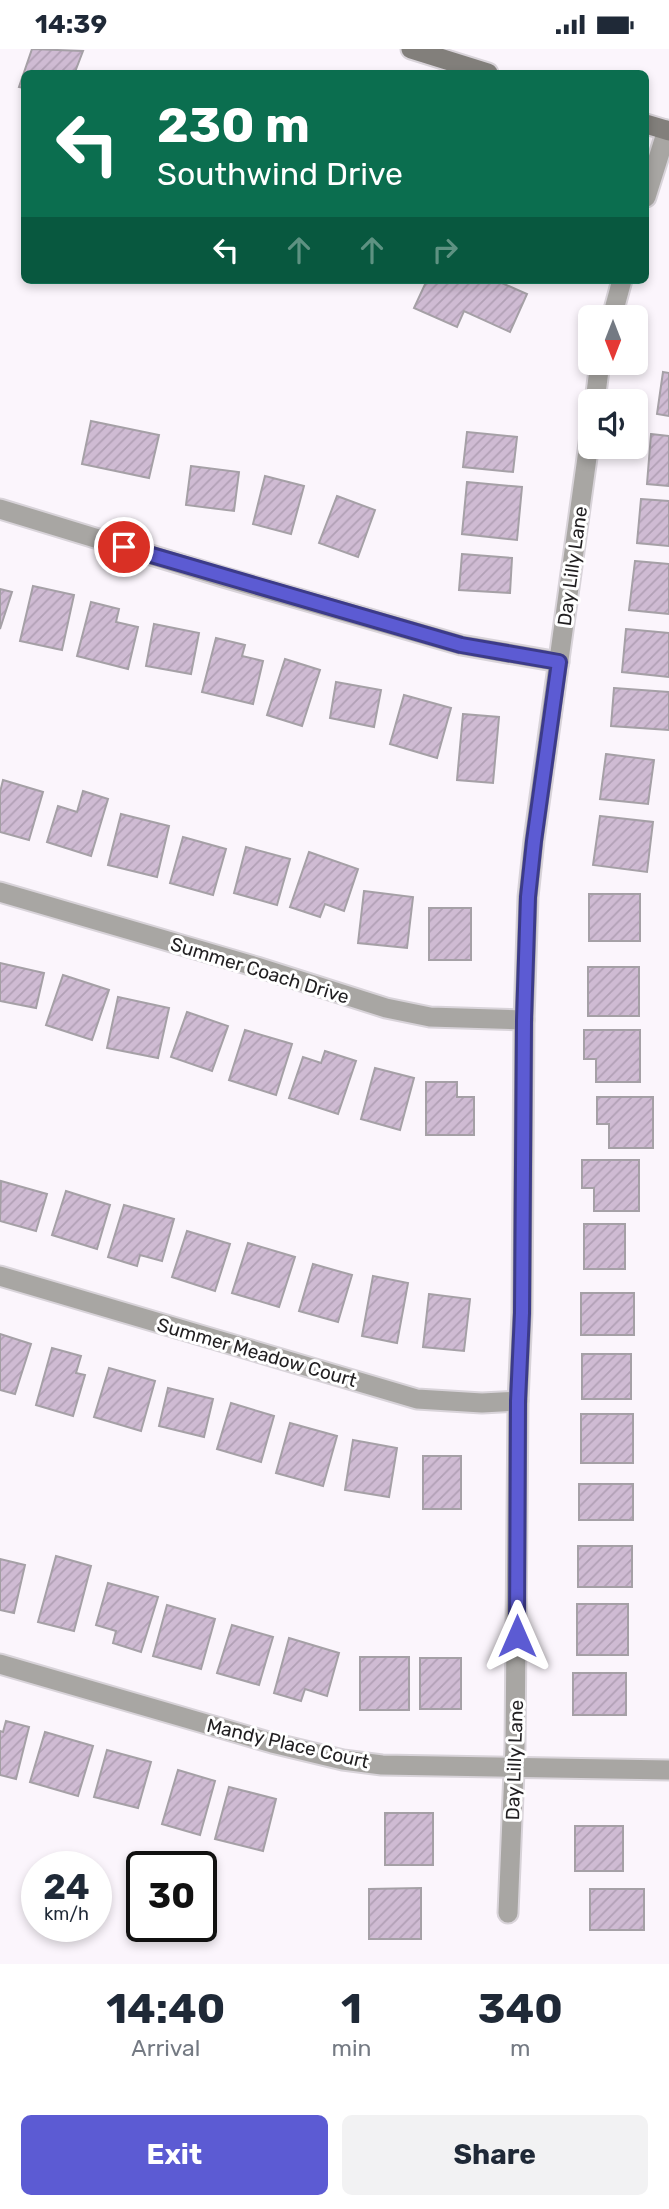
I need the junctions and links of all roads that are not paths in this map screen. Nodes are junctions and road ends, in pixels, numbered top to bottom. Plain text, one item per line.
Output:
1 (411, 49) edge
2 (478, 70) edge
3 (649, 125) edge
4 (668, 131) edge
5 (649, 188) edge
6 (621, 284) edge
7 (615, 305) edge
8 (587, 459) edge
9 (0, 509) edge
10 (559, 662) junction
11 (0, 892) edge
12 (524, 1020) junction
13 (0, 1276) edge
14 (518, 1401) junction
15 (0, 1664) edge
16 (515, 1768) junction
17 (669, 1770) edge
18 (508, 1913) dead end

1 - 2 main road
3 - 4 main road
4 - 5 street
6 - 7 street
8 - 10 street, Day Lilly Lane
9 - 10 street
10 - 12 street, Day Lilly Lane
11 - 12 street, Summer Coach Drive
12 - 14 street, Day Lilly Lane
13 - 14 street, Summer Meadow Court
14 - 16 street, Day Lilly Lane
15 - 16 street, Mandy Place Court
16 - 17 street, Mandy Place Court
16 - 18 street, Day Lilly Lane

